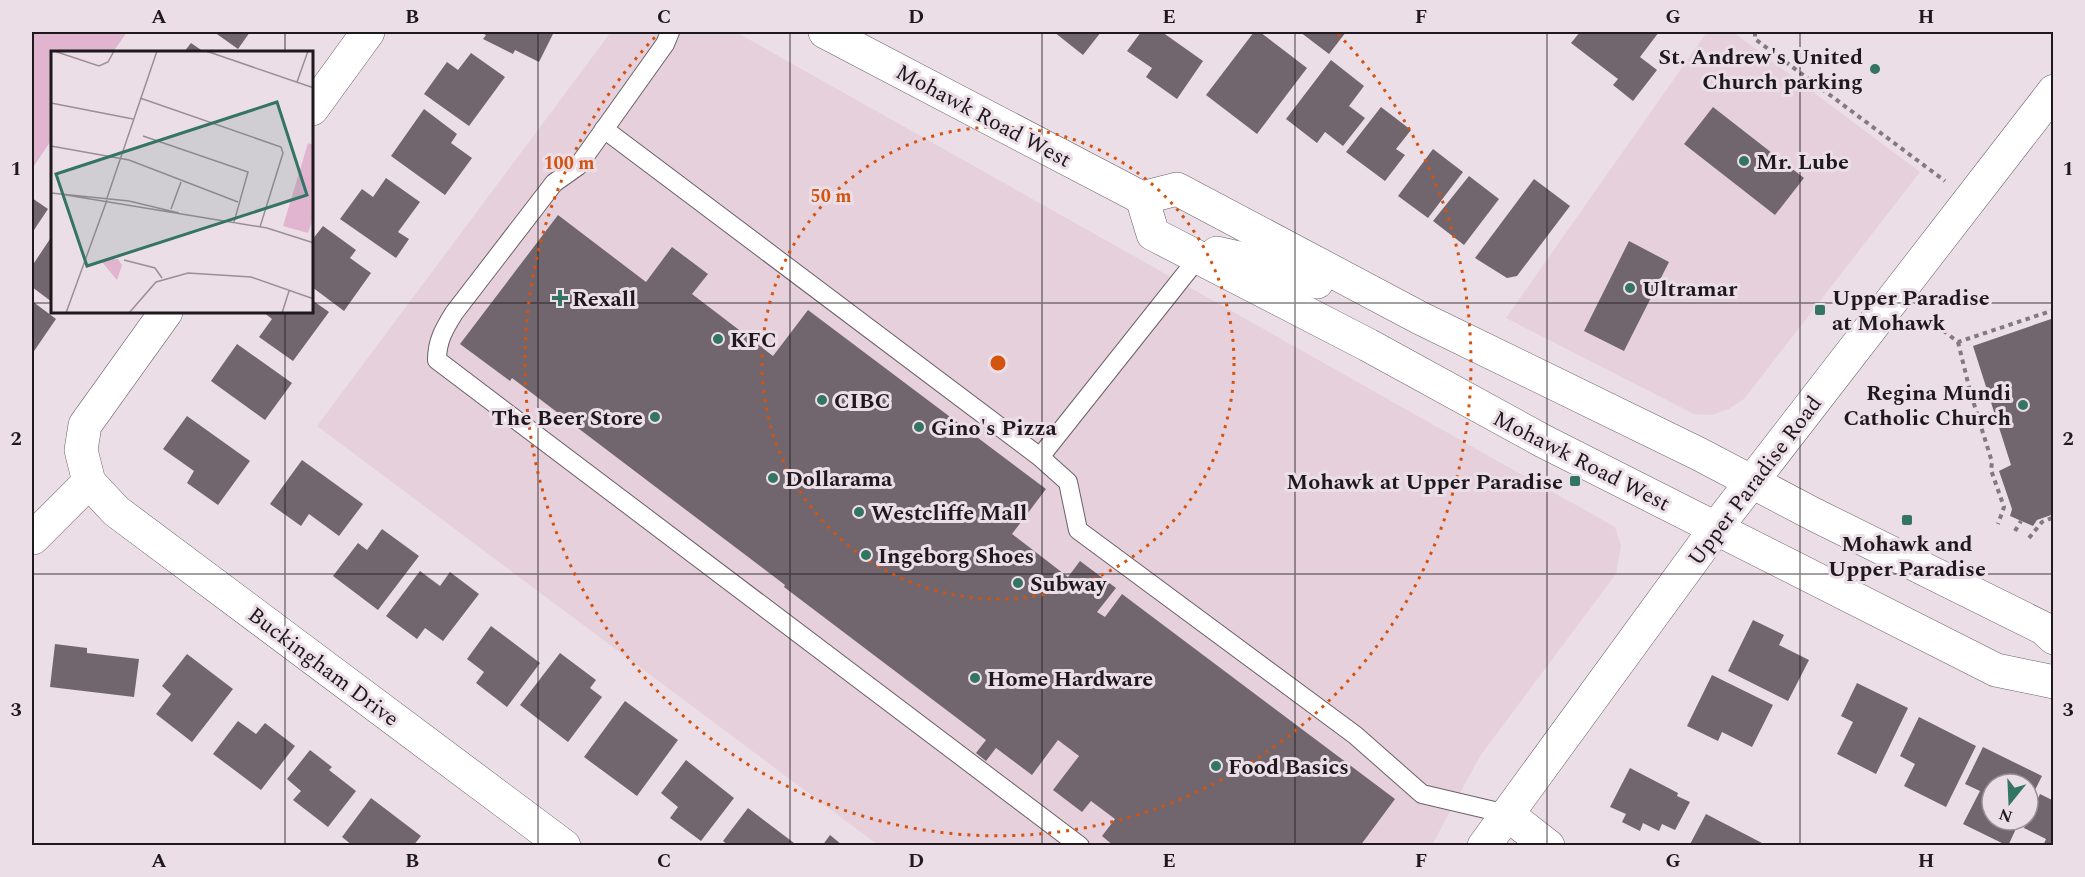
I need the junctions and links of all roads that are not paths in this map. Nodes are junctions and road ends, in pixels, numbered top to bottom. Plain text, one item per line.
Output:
1 (368, 32) edge
2 (670, 32) edge
3 (825, 32) edge
4 (2054, 91) edge
5 (314, 106) edge
6 (604, 129) junction
7 (1142, 198) junction
8 (1197, 258) junction
9 (165, 314) edge
10 (1420, 318) junction
11 (1040, 457) junction
12 (1751, 481) junction
13 (89, 482) junction
14 (1716, 528) junction
15 (33, 538) dead end
16 (2054, 638) edge
17 (2054, 682) edge
18 (1507, 814) junction
19 (564, 846) edge
20 (1080, 846) edge
21 (1485, 846) edge
22 (1548, 846) edge

1 - 5 main road
2 - 6 lane
3 - 7 main road, Mohawk Road West
4 - 12 main road, Upper Paradise Road
6 - 11 lane
6 - 20 lane
7 - 8 main road, Mohawk Road West
7 - 10 main road
8 - 10 main road
8 - 11 lane
8 - 14 main road, Mohawk Road West
9 - 13 main road, Buckingham Drive
10 - 12 main road
11 - 18 lane
12 - 14 main road, Upper Paradise Road
12 - 16 main road
13 - 15 main road
13 - 19 main road, Buckingham Drive
14 - 17 main road, Mohawk Road West
14 - 18 main road, Upper Paradise Road
18 - 21 main road, Upper Paradise Road
18 - 22 main road

